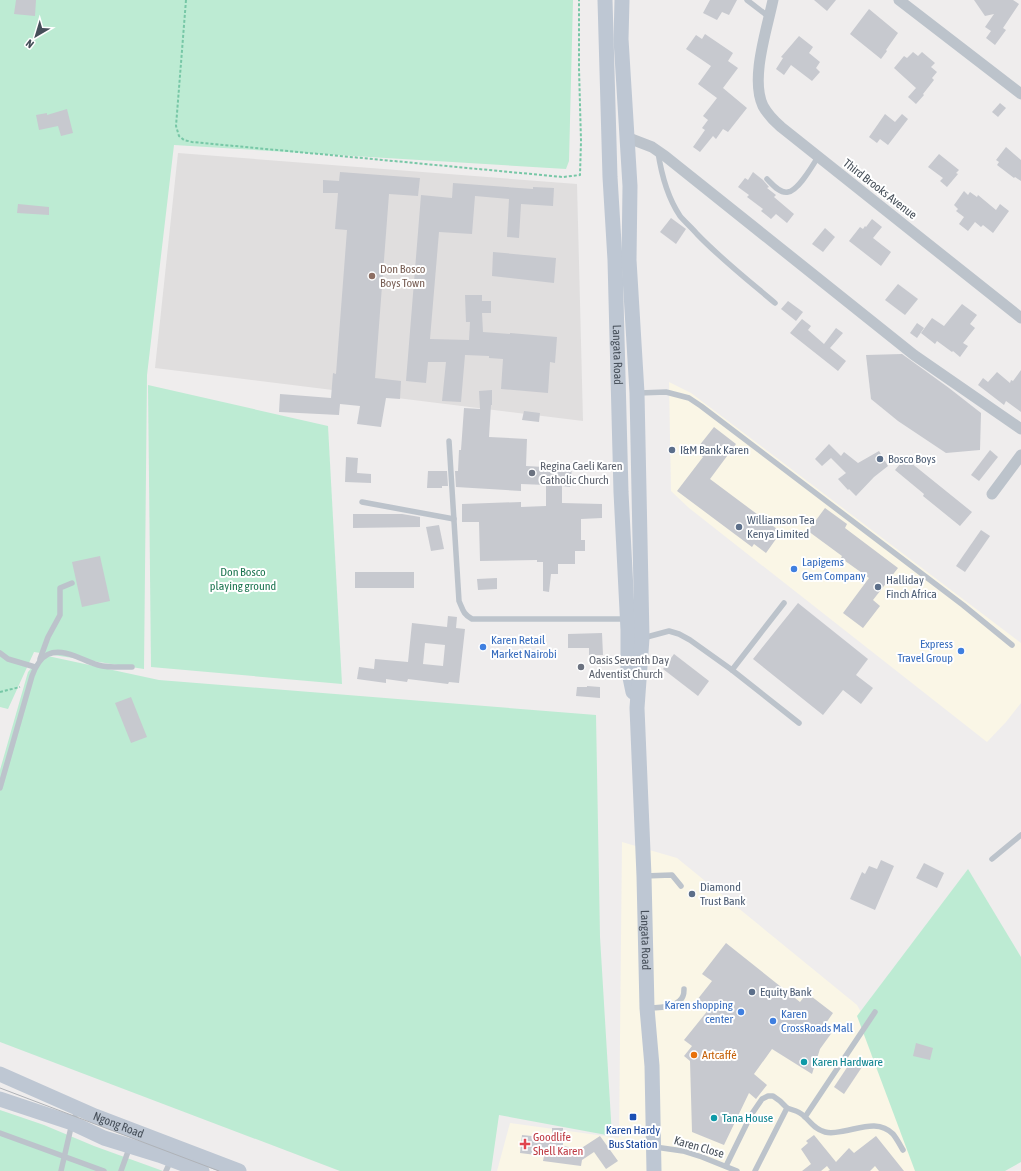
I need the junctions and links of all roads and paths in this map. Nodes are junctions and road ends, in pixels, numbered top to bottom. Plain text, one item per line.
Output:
1 (186, 0) edge
2 (579, 0) edge
3 (605, 0) edge
4 (622, 0) edge
5 (747, 0) edge
6 (773, 0) edge
7 (900, 0) edge
8 (769, 17) junction
9 (1021, 94) edge
10 (626, 137) junction
11 (658, 152) junction
12 (818, 157) junction
13 (767, 179) dead end
14 (775, 303) dead end
15 (1021, 318) edge
16 (637, 393) junction
17 (1021, 429) edge
18 (449, 441) dead end
19 (1021, 455) edge
20 (992, 494) dead end
21 (362, 502) dead end
22 (454, 519) junction
23 (72, 583) dead end
24 (784, 603) dead end
25 (627, 619) junction
26 (642, 638) junction
27 (1012, 645) dead end
28 (0, 653) edge
29 (39, 661) junction
30 (35, 667) junction
31 (132, 667) dead end
32 (732, 670) junction
33 (30, 684) junction
34 (0, 692) edge
35 (637, 708) junction
36 (799, 723) dead end
37 (0, 788) edge
38 (1021, 835) edge
39 (992, 859) dead end
40 (644, 876) junction
41 (681, 886) dead end
42 (684, 989) dead end
43 (648, 1008) junction
44 (875, 1012) dead end
45 (0, 1074) edge
46 (0, 1099) edge
47 (78, 1108) junction
48 (787, 1108) junction
49 (805, 1117) junction
50 (72, 1122) junction
51 (0, 1133) edge
52 (130, 1146) junction
53 (653, 1146) junction
54 (903, 1150) dead end
55 (64, 1157) junction
56 (168, 1165) edge
57 (726, 1166) junction
58 (61, 1171) edge
59 (104, 1171) edge
60 (121, 1171) edge
61 (202, 1171) edge
62 (239, 1171) edge
63 (654, 1171) edge
64 (737, 1171) edge
65 (754, 1171) edge

1 - 2 path
3 - 25 main road, Langata Road
4 - 10 main road, Langata Road
5 - 8 lane
6 - 8 street, Third Brooks Avenue
7 - 9 street
8 - 12 street, Third Brooks Avenue
10 - 11 street
10 - 16 main road, Langata Road
11 - 14 lane
11 - 17 street
12 - 13 lane
12 - 15 street, Third Brooks Avenue
16 - 26 main road, Langata Road
16 - 27 lane
18 - 22 lane
19 - 20 street
21 - 22 lane
22 - 25 lane
23 - 29 lane
24 - 32 lane
25 - 35 main road, Langata Road
26 - 32 lane
26 - 35 main road, Langata Road
28 - 30 lane
29 - 30 lane
29 - 31 lane
30 - 33 lane
32 - 36 lane
33 - 34 path
33 - 37 lane
35 - 40 main road, Langata Road
38 - 39 lane
40 - 41 lane
40 - 43 main road, Langata Road
42 - 43 lane
43 - 53 main road, Langata Road
44 - 49 lane
45 - 47 main road, Ngong Road
46 - 50 main road, Ngong Road
47 - 50 lane
47 - 62 main road, Ngong Road
48 - 49 lane
48 - 57 lane
48 - 65 lane
49 - 54 lane
50 - 52 main road, Ngong Road
50 - 55 lane
51 - 55 lane
52 - 56 main road, Ngong Road
52 - 60 lane
53 - 57 lane, Karen Close
53 - 63 main road, Langata Road
55 - 58 lane
55 - 59 lane
56 - 61 main road, Ngong Road
57 - 64 lane, Karen Close

